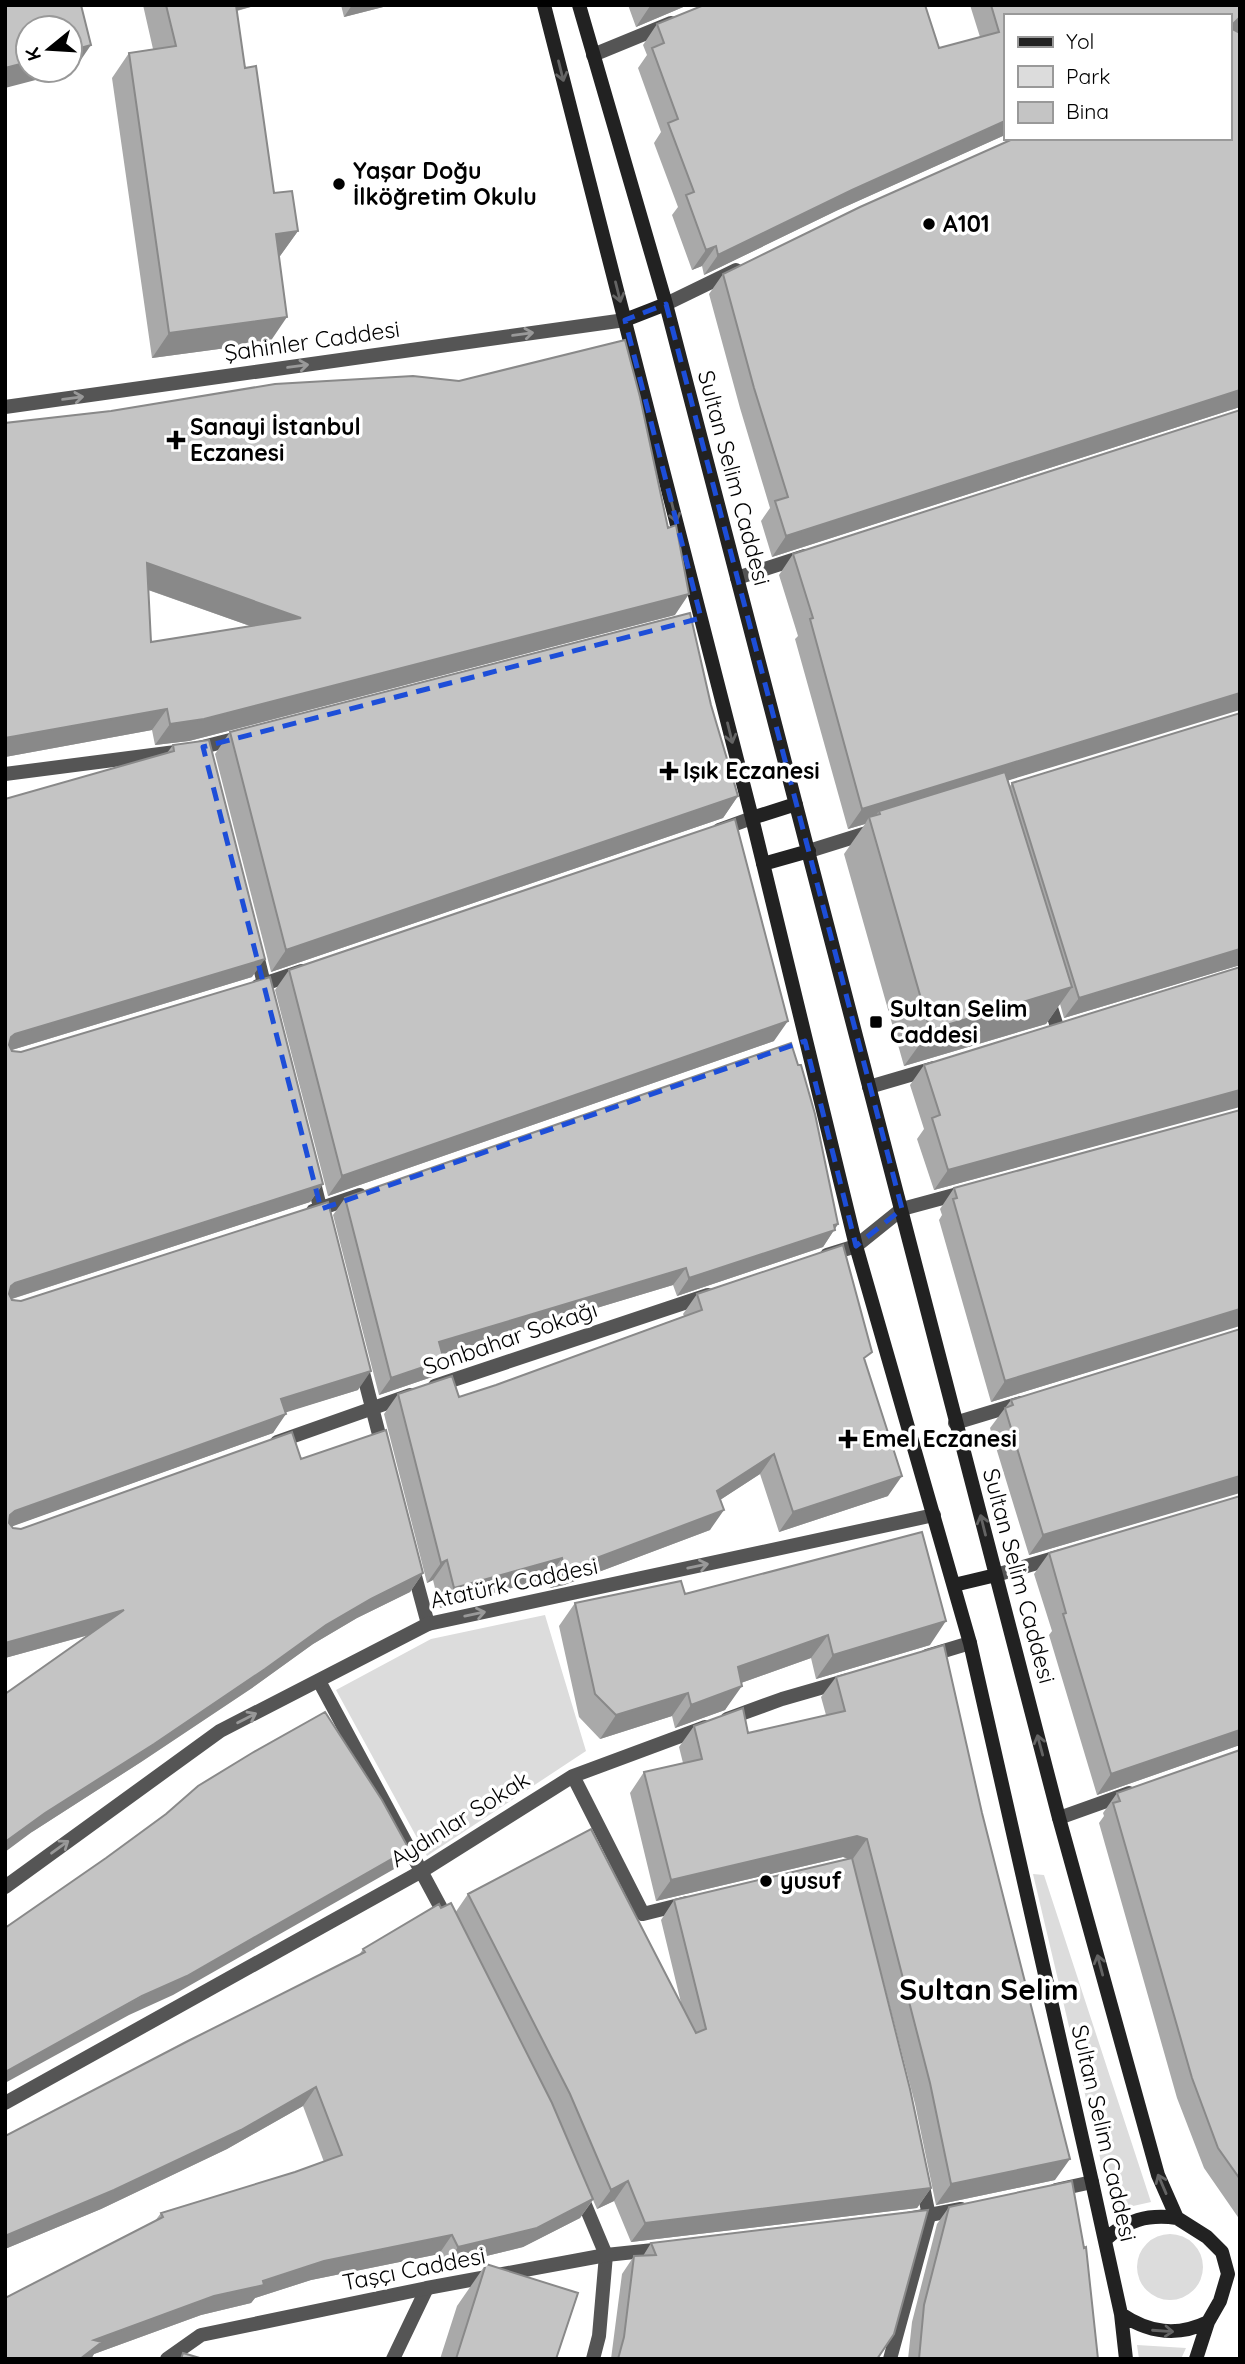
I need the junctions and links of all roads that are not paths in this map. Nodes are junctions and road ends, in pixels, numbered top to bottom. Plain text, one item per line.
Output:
1 (544, 5) edge
2 (579, 5) edge
3 (690, 15) edge
4 (593, 55) junction
5 (748, 264) edge
6 (666, 304) junction
7 (625, 320) junction
8 (5, 407) edge
9 (816, 552) edge
10 (737, 578) junction
11 (257, 733) edge
12 (5, 774) edge
13 (796, 804) junction
14 (752, 818) junction
15 (885, 828) edge
16 (699, 836) edge
17 (809, 851) junction
18 (763, 864) junction
19 (251, 931) edge
20 (317, 966) edge
21 (1042, 978) edge
22 (264, 984) junction
23 (239, 992) edge
24 (271, 1010) edge
25 (1058, 1030) edge
26 (944, 1065) edge
27 (869, 1087) junction
28 (307, 1156) edge
29 (980, 1187) edge
30 (373, 1191) edge
31 (321, 1209) junction
32 (902, 1209) junction
33 (295, 1217) edge
34 (328, 1236) edge
35 (856, 1246) junction
36 (817, 1259) edge
37 (725, 1289) edge
38 (355, 1342) edge
39 (1033, 1399) edge
40 (372, 1408) junction
41 (956, 1423) junction
42 (267, 1445) edge
43 (386, 1462) edge
44 (934, 1515) junction
45 (1073, 1552) edge
46 (410, 1557) edge
47 (996, 1575) junction
48 (954, 1585) junction
49 (428, 1624) junction
50 (970, 1643) junction
51 (916, 1659) edge
52 (862, 1675) edge
53 (319, 1681) junction
54 (573, 1776) junction
55 (1149, 1786) edge
56 (1059, 1818) junction
57 (422, 1871) junction
58 (5, 1888) edge
59 (697, 1901) edge
60 (454, 1933) edge
61 (5, 2103) edge
62 (919, 2167) edge
63 (575, 2180) edge
64 (1092, 2182) junction
65 (1038, 2193) edge
66 (970, 2207) edge
67 (929, 2216) junction
68 (1177, 2218) junction
69 (889, 2221) edge
70 (1105, 2240) junction
71 (674, 2247) edge
72 (606, 2255) junction
73 (1234, 2276) edge
74 (427, 2288) junction
75 (1121, 2314) junction
76 (1208, 2322) junction
77 (167, 2359) edge
78 (393, 2359) edge
79 (593, 2359) edge
80 (890, 2359) edge
81 (1126, 2359) edge
82 (1196, 2359) edge

1 -> 7 main road, Sultan Selim Caddesi
2 - 4 main road, Sultan Selim Caddesi
3 - 4 street
4 - 6 main road, Sultan Selim Caddesi
5 - 6 street
6 - 7 main road
6 - 10 main road, Sultan Selim Caddesi
8 -> 7 street, Şahinler Caddesi
7 -> 14 main road, Sultan Selim Caddesi
9 - 10 street
10 - 13 main road, Sultan Selim Caddesi
11 - 12 street
13 - 14 main road
13 - 17 main road, Sultan Selim Caddesi
14 - 16 street
14 - 18 main road, Sultan Selim Caddesi
15 - 17 street
17 - 18 main road
17 - 27 main road, Sultan Selim Caddesi
18 - 35 main road, Sultan Selim Caddesi
19 - 22 street
20 - 22 street
21 - 25 street
22 - 23 street
22 - 24 street
26 - 27 street
27 - 32 main road, Sultan Selim Caddesi
28 - 31 street
29 - 32 street
30 - 31 street
31 - 33 street
31 - 34 street
32 - 35 street
32 - 41 main road, Sultan Selim Caddesi
35 - 36 street
35 - 44 main road, Sultan Selim Caddesi
37 - 40 street, Sonbahar Sokağı
38 - 40 street
39 - 41 street
40 - 42 street, Sonbahar Sokağı
40 - 43 street
47 -> 41 main road, Sultan Selim Caddesi
44 - 48 main road, Sultan Selim Caddesi
49 -> 44 street, Atatürk Caddesi
45 - 47 street
46 - 49 street
47 - 48 main road
56 -> 47 main road, Sultan Selim Caddesi
48 - 50 main road, Sultan Selim Caddesi
49 - 53 street, Atatürk Caddesi
50 - 51 street
50 - 64 main road, Sultan Selim Caddesi
52 - 54 street, Aydınlar Sokak
53 - 57 street
58 -> 53 street, Atatürk Caddesi
54 - 57 street, Aydınlar Sokak
54 - 59 street
55 - 56 street
68 -> 56 main road, Sultan Selim Caddesi
57 - 60 street
57 - 61 street, Aydınlar Sokak
62 - 67 street
63 - 72 street
64 - 65 street
64 - 70 main road, Sultan Selim Caddesi
66 - 67 street
67 - 69 street
67 - 80 street
68 - 70 main road
68 - 73 main road
70 - 75 main road, Sultan Selim Caddesi
71 - 72 street, Taşçı Caddesi
72 - 74 street, Taşçı Caddesi
72 - 79 street
73 - 76 main road
74 - 77 street, Taşçı Caddesi
74 - 78 street
75 -> 76 main road
75 - 81 main road, Sultan Selim Caddesi
76 - 82 main road

